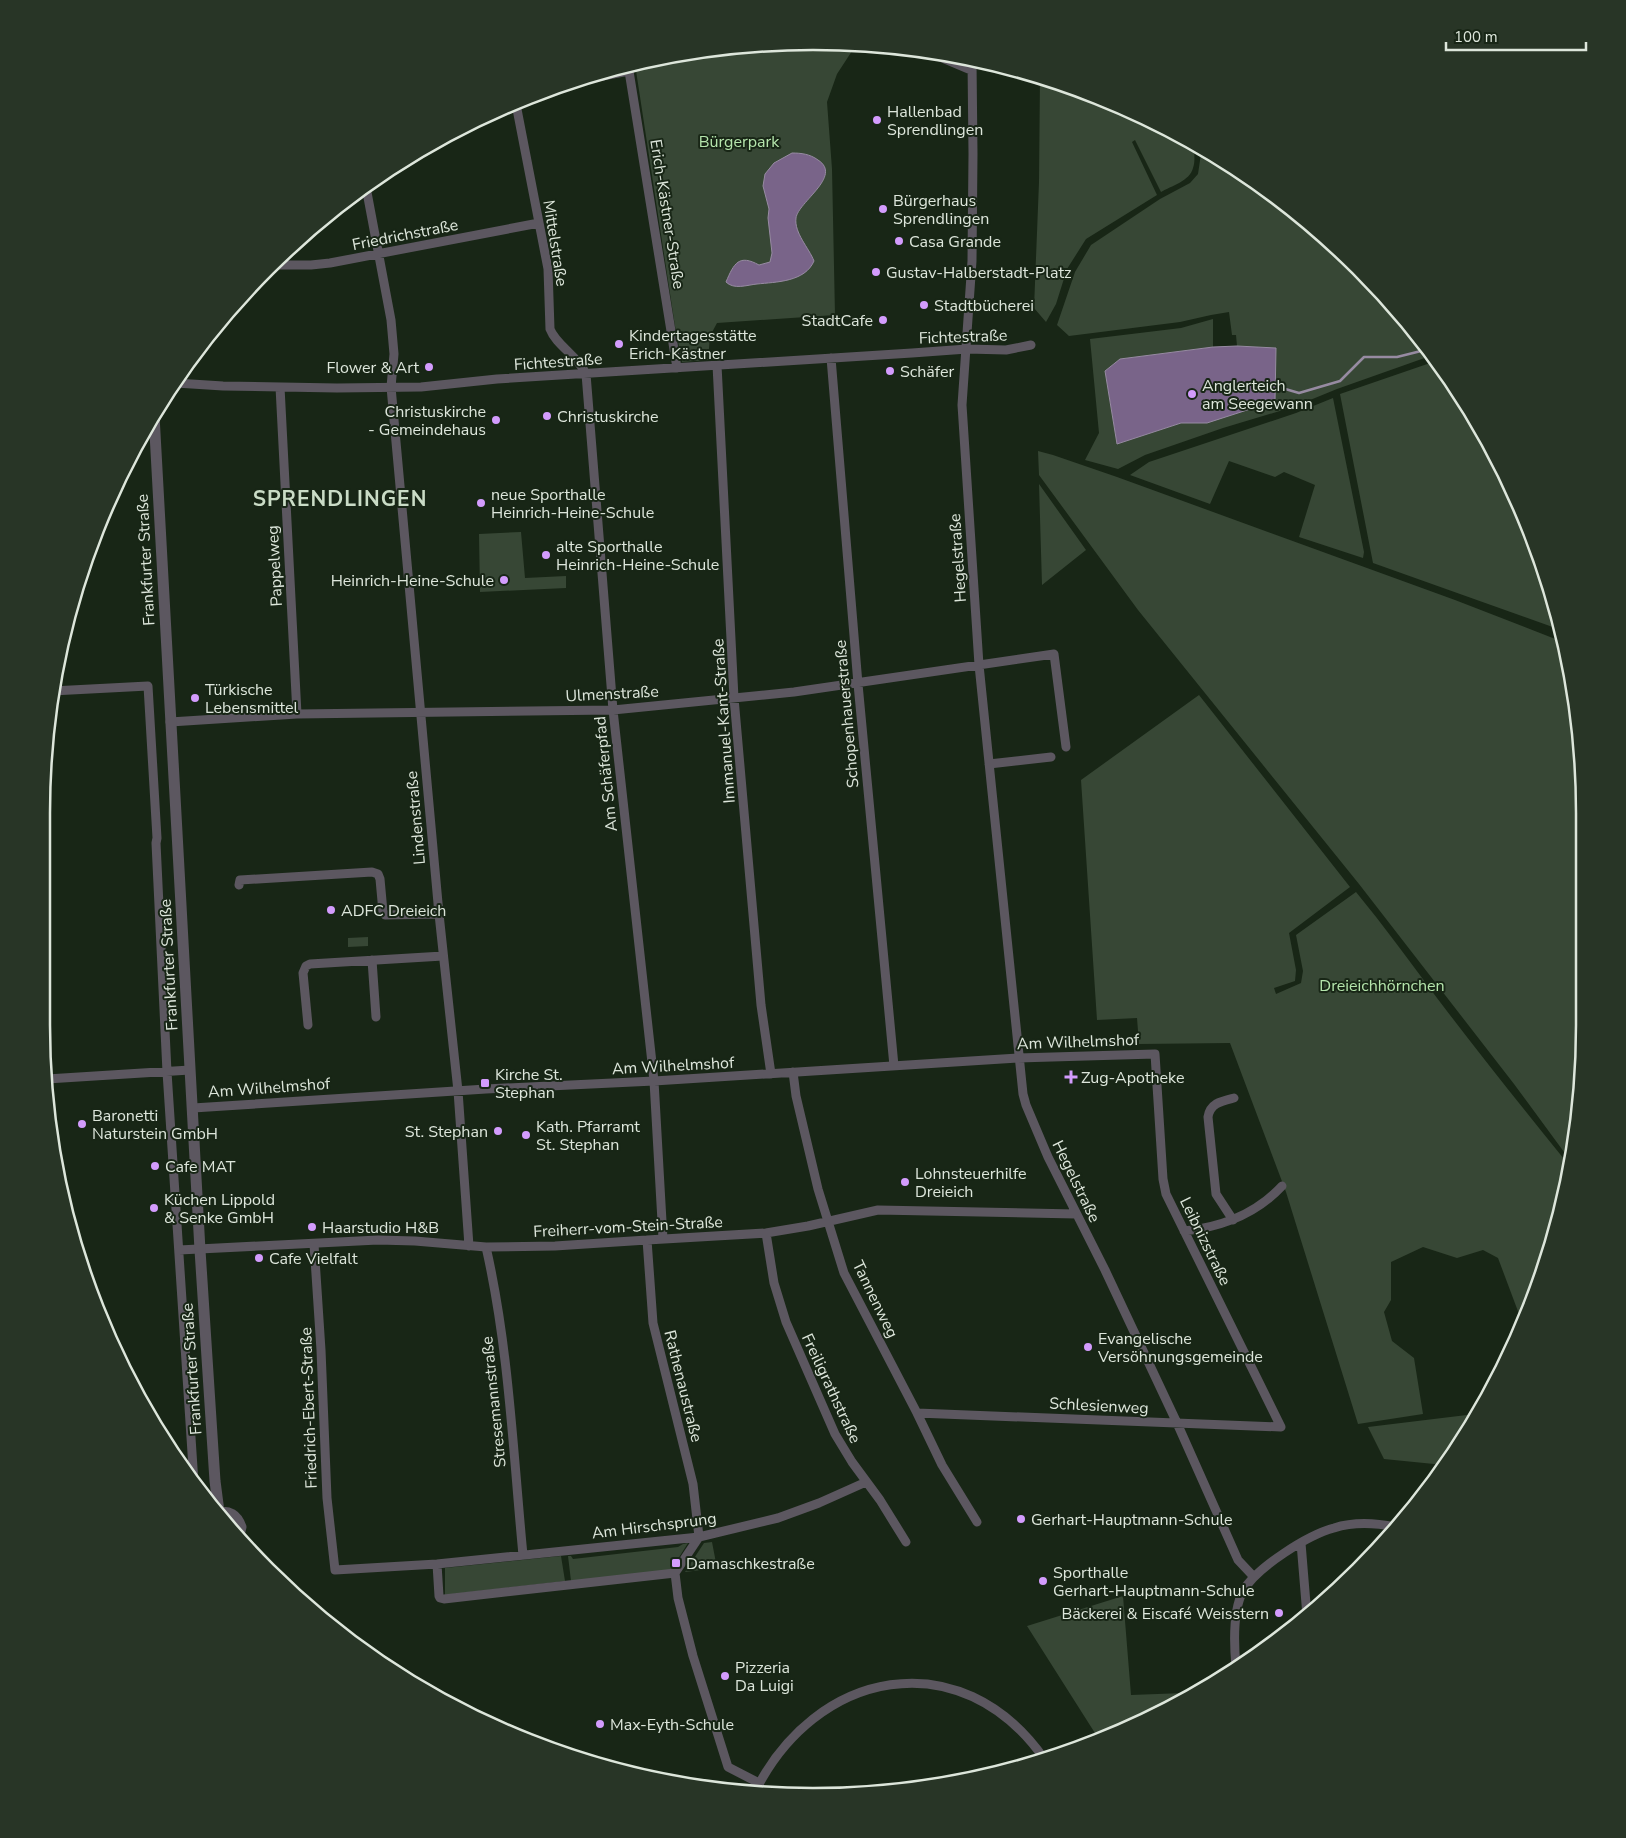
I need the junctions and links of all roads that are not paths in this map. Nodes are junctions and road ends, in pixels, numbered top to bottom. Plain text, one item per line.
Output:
1 (971, 67) edge
2 (630, 73) edge
3 (517, 110) edge
4 (367, 195) edge
5 (539, 223) junction
6 (378, 255) junction
7 (282, 265) edge
8 (1031, 345) dead end
9 (967, 349) junction
10 (831, 358) junction
11 (717, 365) junction
12 (677, 368) junction
13 (586, 374) junction
14 (183, 383) edge
15 (280, 387) junction
16 (391, 387) junction
17 (155, 427) edge
18 (979, 665) junction
19 (858, 684) junction
20 (61, 691) edge
21 (734, 698) junction
22 (613, 710) junction
23 (421, 713) junction
24 (297, 714) junction
25 (170, 722) junction
26 (1066, 747) dead end
27 (1051, 757) dead end
28 (989, 764) junction
29 (239, 885) dead end
30 (439, 914) junction
31 (443, 956) junction
32 (372, 960) junction
33 (376, 1017) dead end
34 (308, 1025) dead end
35 (1155, 1054) joint
36 (1018, 1058) junction
37 (894, 1066) junction
38 (190, 1070) junction
39 (167, 1072) junction
40 (793, 1072) junction
41 (771, 1074) junction
42 (52, 1079) edge
43 (654, 1081) junction
44 (458, 1091) junction
45 (1234, 1098) dead end
46 (193, 1108) junction
47 (1282, 1186) dead end
48 (1076, 1214) junction
49 (1234, 1220) junction
50 (828, 1222) junction
51 (1184, 1231) junction
52 (766, 1232) junction
53 (663, 1239) junction
54 (647, 1240) junction
55 (314, 1244) junction
56 (469, 1246) junction
57 (486, 1247) junction
58 (179, 1250) junction
59 (200, 1250) junction
60 (916, 1413) junction
61 (1177, 1423) junction
62 (1281, 1427) joint
63 (193, 1468) edge
64 (866, 1482) junction
65 (217, 1500) edge
66 (227, 1513) edge
67 (977, 1522) dead end
68 (1388, 1526) edge
69 (240, 1530) edge
70 (699, 1537) junction
71 (906, 1542) dead end
72 (1301, 1543) junction
73 (523, 1555) junction
74 (437, 1564) junction
75 (335, 1570) joint
76 (675, 1573) junction
77 (1254, 1577) junction
78 (1306, 1607) edge
79 (1236, 1660) edge
80 (1038, 1754) edge
81 (759, 1783) joint

1 - 9 street, Hegelstraße
2 - 12 street, Erich-Kästner-Straße
3 - 5 street, Mittelstraße
4 - 6 street, Lindenstraße
5 - 6 street, Friedrichstraße
5 - 13 street, Mittelstraße
6 - 7 street, Friedrichstraße
6 - 16 street, Lindenstraße
8 - 9 street, Fichtestraße
9 - 10 street, Fichtestraße
9 - 18 street, Hegelstraße
10 - 11 street, Fichtestraße
10 - 19 street, Schopenhauerstraße
11 - 12 street, Fichtestraße
11 - 21 street, Immanuel-Kant-Straße
12 - 13 street, Fichtestraße
13 - 16 street, Fichtestraße
13 - 22 street, Am Schäferpfad
14 - 15 street, Fichtestraße
15 - 16 street, Fichtestraße
15 - 24 street, Pappelweg
16 - 23 street, Lindenstraße
17 - 25 street, Frankfurter Straße
18 - 19 street, Ulmenstraße
18 - 26 street, Ulmenstraße
18 - 28 street, Hegelstraße
19 - 21 street, Ulmenstraße
19 - 37 street, Schopenhauerstraße
20 - 39 street, Frankfurter Straße
21 - 22 street, Ulmenstraße
21 - 41 street, Immanuel-Kant-Straße
22 - 23 street, Ulmenstraße
22 - 43 street, Am Schäferpfad
23 - 24 street, Ulmenstraße
23 - 30 street, Lindenstraße
24 - 25 street, Ulmenstraße
25 - 38 street, Frankfurter Straße
27 - 28 street
28 - 36 street, Hegelstraße
29 - 30 street
30 - 31 street, Lindenstraße
31 - 32 street
31 - 44 street, Lindenstraße
32 - 33 street
32 - 34 street
35 - 36 street, Am Wilhelmshof
35 - 51 street, Leibnizstraße
36 - 37 street, Am Wilhelmshof
36 - 48 street, Hegelstraße
37 - 40 street, Am Wilhelmshof
38 - 39 street
38 - 46 street, Frankfurter Straße
39 - 42 street
39 - 58 street, Frankfurter Straße
40 - 41 street, Am Wilhelmshof
40 - 50 street, Tannenweg
41 - 43 street, Am Wilhelmshof
43 - 44 street, Am Wilhelmshof
43 - 53 street, Am Schäferpfad
44 - 46 street, Am Wilhelmshof
44 - 56 street, Lindenstraße
45 - 49 street
46 - 59 street, Frankfurter Straße
47 - 49 street
48 - 50 street, Freiherr-vom-Stein-Straße
48 - 61 street, Hegelstraße
49 - 51 street
50 - 52 street, Freiherr-vom-Stein-Straße
50 - 60 street, Tannenweg
51 - 62 street, Leibnizstraße
52 - 53 street, Freiherr-vom-Stein-Straße
52 - 64 street, Freiligrathstraße
53 - 54 street, Freiherr-vom-Stein-Straße
54 - 57 street, Freiherr-vom-Stein-Straße
54 - 70 street, Rathenaustraße
55 - 56 street, Freiherr-vom-Stein-Straße
55 - 59 street, Freiherr-vom-Stein-Straße
55 - 75 street, Friedrich-Ebert-Straße
56 - 57 street, Freiherr-vom-Stein-Straße
57 - 73 street, Stresemannstraße
58 - 59 street, Freiherr-vom-Stein-Straße
58 - 63 street, Frankfurter Straße
59 - 65 street, Frankfurter Straße
60 - 61 street, Schlesienweg
60 - 67 street, Tannenweg
61 - 62 street, Schlesienweg
61 - 77 street, Hegelstraße
64 - 70 street, Am Hirschsprung
64 - 71 street, Freiligrathstraße
66 - 69 street
68 - 72 street
70 - 73 street, Am Hirschsprung
70 - 76 street
72 - 77 street
72 - 78 street
73 - 74 street, Am Hirschsprung
74 - 75 street, Am Hirschsprung
74 - 76 street
76 - 81 street
77 - 79 street
80 - 81 street

